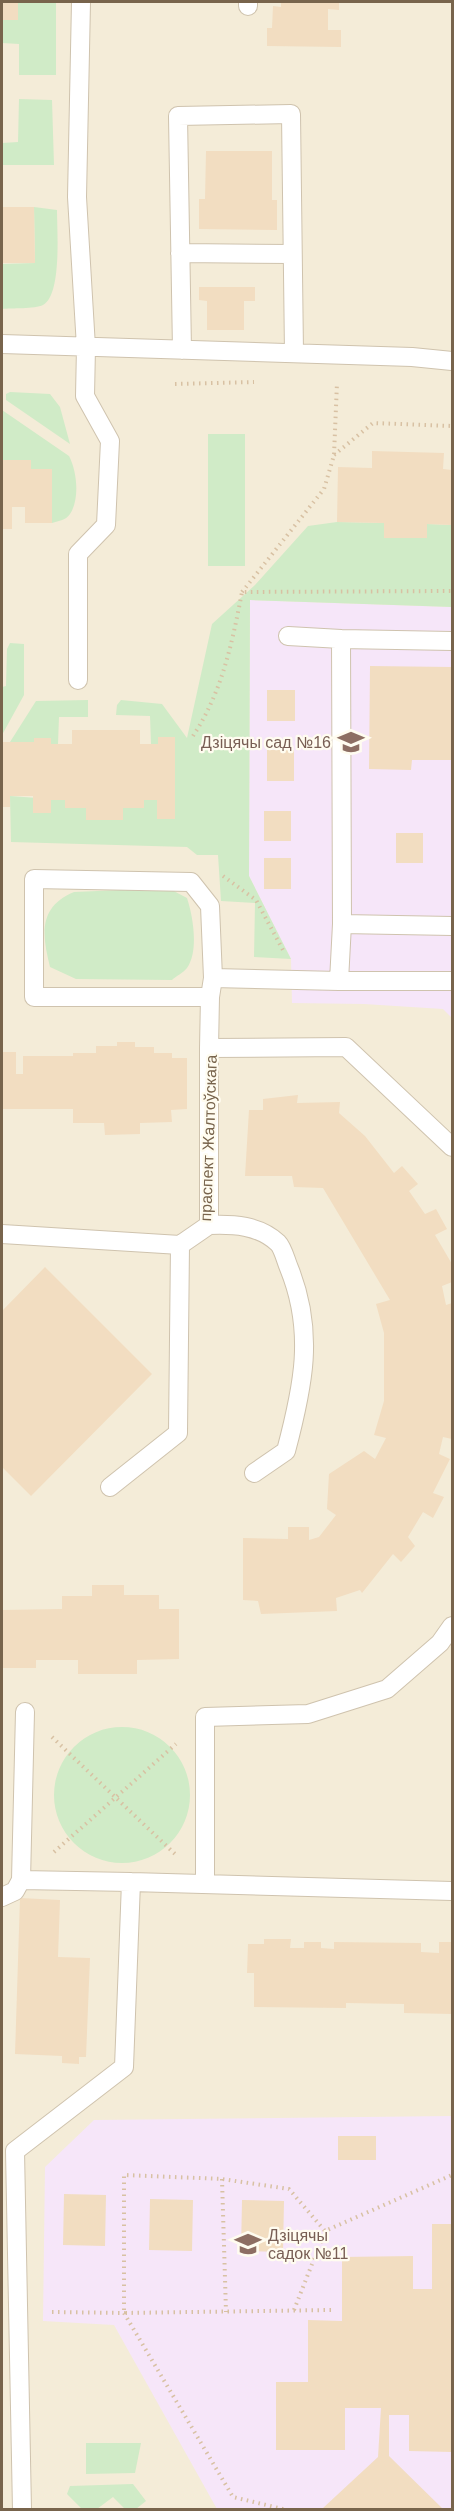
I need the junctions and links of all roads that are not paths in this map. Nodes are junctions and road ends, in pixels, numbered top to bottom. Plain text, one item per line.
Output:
1 (81, 2) edge
2 (180, 253) junction
3 (292, 254) junction
4 (2, 344) edge
5 (86, 347) junction
6 (182, 350) junction
7 (294, 353) junction
8 (453, 361) edge
9 (288, 636) dead end
10 (341, 639) junction
11 (453, 641) edge
12 (78, 680) dead end
13 (342, 924) junction
14 (453, 926) edge
15 (213, 978) junction
16 (339, 981) junction
17 (453, 981) edge
18 (210, 997) junction
19 (209, 1048) junction
20 (453, 1147) edge
21 (209, 1225) junction
22 (2, 1234) edge
23 (180, 1245) junction
24 (254, 1473) dead end
25 (110, 1487) dead end
26 (453, 1626) edge
27 (25, 1712) road end
28 (21, 1880) junction
29 (131, 1882) junction
30 (205, 1884) junction
31 (453, 1891) edge
32 (2, 1897) edge
33 (8, 2152) edge
34 (21, 2510) edge

1 - 5 lane
2 - 3 lane
2 - 3 lane
2 - 6 lane
3 - 7 lane
4 - 5 lane
5 - 6 lane
5 - 12 lane
6 - 7 lane
7 - 8 lane
9 - 10 lane
10 - 11 lane
10 - 13 lane
13 - 14 lane
13 - 16 lane
15 - 16 lane
15 - 18 lane
15 - 18 lane
16 - 17 lane
18 - 19 lane
19 - 20 lane, праспект Жалтоўскага
19 - 21 lane, праспект Жалтоўскага
21 - 23 lane, праспект Жалтоўскага
21 - 24 lane
22 - 23 lane
23 - 25 lane
26 - 30 lane
27 - 28 lane
28 - 29 lane
28 - 32 lane
29 - 30 lane
29 - 33 lane
30 - 31 lane
33 - 34 lane

